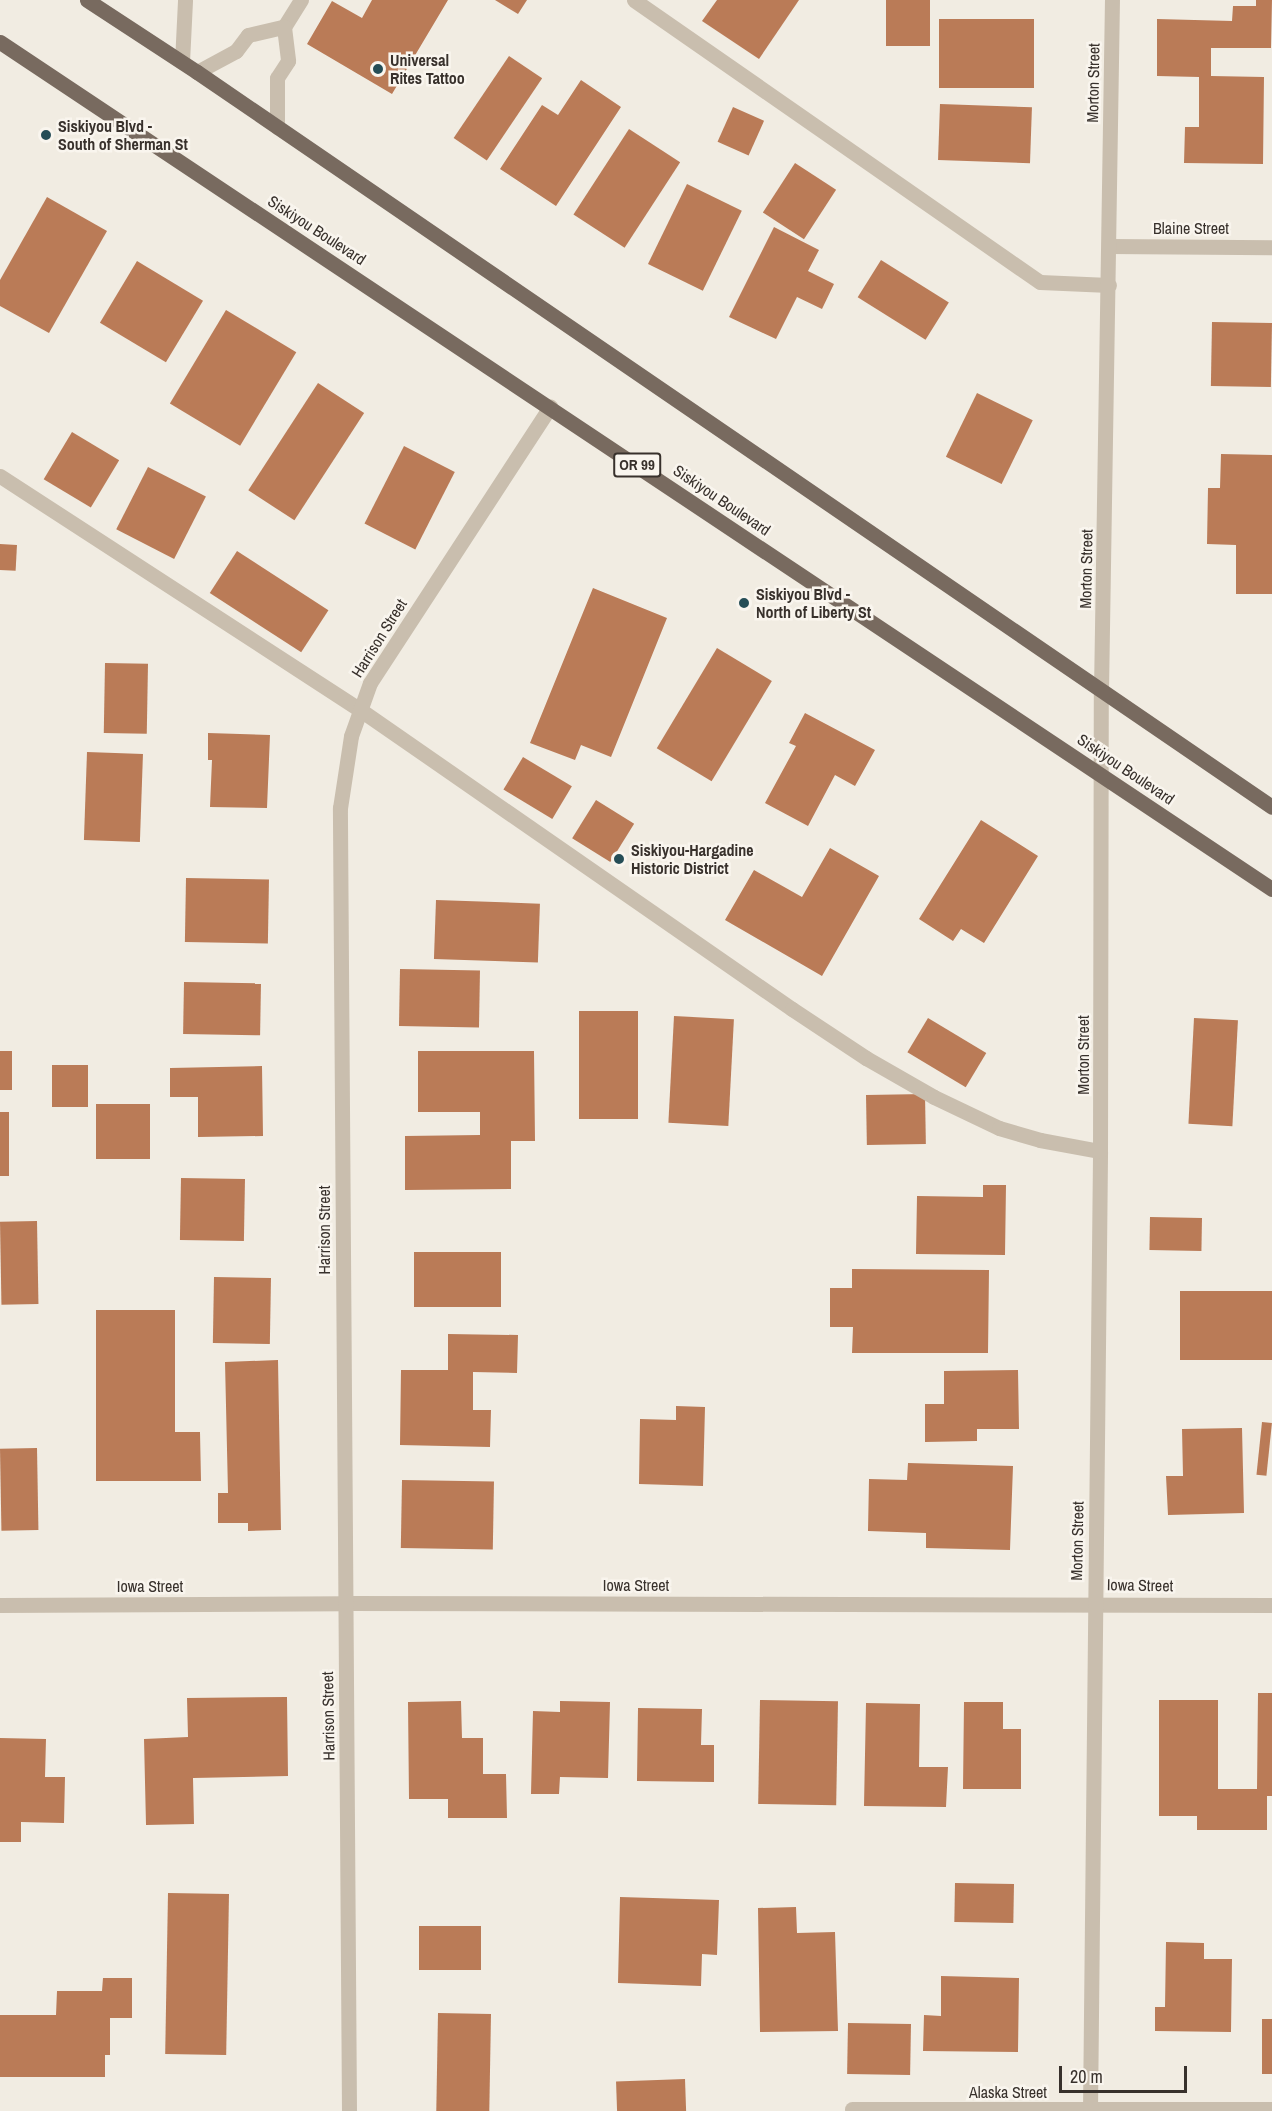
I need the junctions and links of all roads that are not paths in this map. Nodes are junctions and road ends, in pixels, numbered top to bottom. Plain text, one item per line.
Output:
1 (87, 0) edge
2 (185, 0) edge
3 (301, 0) edge
4 (634, 0) edge
5 (1112, 0) edge
6 (284, 27) junction
7 (0, 42) edge
8 (182, 62) junction
9 (197, 72) junction
10 (277, 127) junction
11 (1109, 246) junction
12 (1272, 247) edge
13 (1109, 285) junction
14 (550, 407) junction
15 (0, 476) edge
16 (1101, 691) junction
17 (359, 709) junction
18 (1101, 775) junction
19 (1272, 807) edge
20 (1272, 889) edge
21 (1100, 1151) junction
22 (345, 1603) junction
23 (1094, 1603) junction
24 (0, 1605) edge
25 (1272, 1605) edge
26 (852, 2109) dead end
27 (1272, 2109) edge
28 (349, 2111) edge
29 (1090, 2111) edge

1 - 8 main road
2 - 8 street
3 - 6 street
4 - 13 street
5 - 11 street, Morton Street
6 - 9 street
6 - 10 street
7 - 14 main road, Siskiyou Boulevard / OR 99
8 - 9 main road
9 - 10 main road
10 - 16 main road
11 - 12 street, Blaine Street
11 - 13 street, Morton Street
13 - 16 street, Morton Street
14 - 17 street, Harrison Street
14 - 18 main road, Siskiyou Boulevard / OR 99
15 - 17 street
16 - 18 street, Morton Street
16 - 19 main road
17 - 21 street
17 - 22 street, Harrison Street
18 - 20 main road, Siskiyou Boulevard / OR 99
18 - 21 street, Morton Street
21 - 23 street, Morton Street
22 - 23 street, Iowa Street
22 - 24 street, Iowa Street
22 - 28 street, Harrison Street
23 - 25 street, Iowa Street
23 - 29 street, Morton Street
26 - 29 street, Alaska Street
27 - 29 street, Alaska Street

